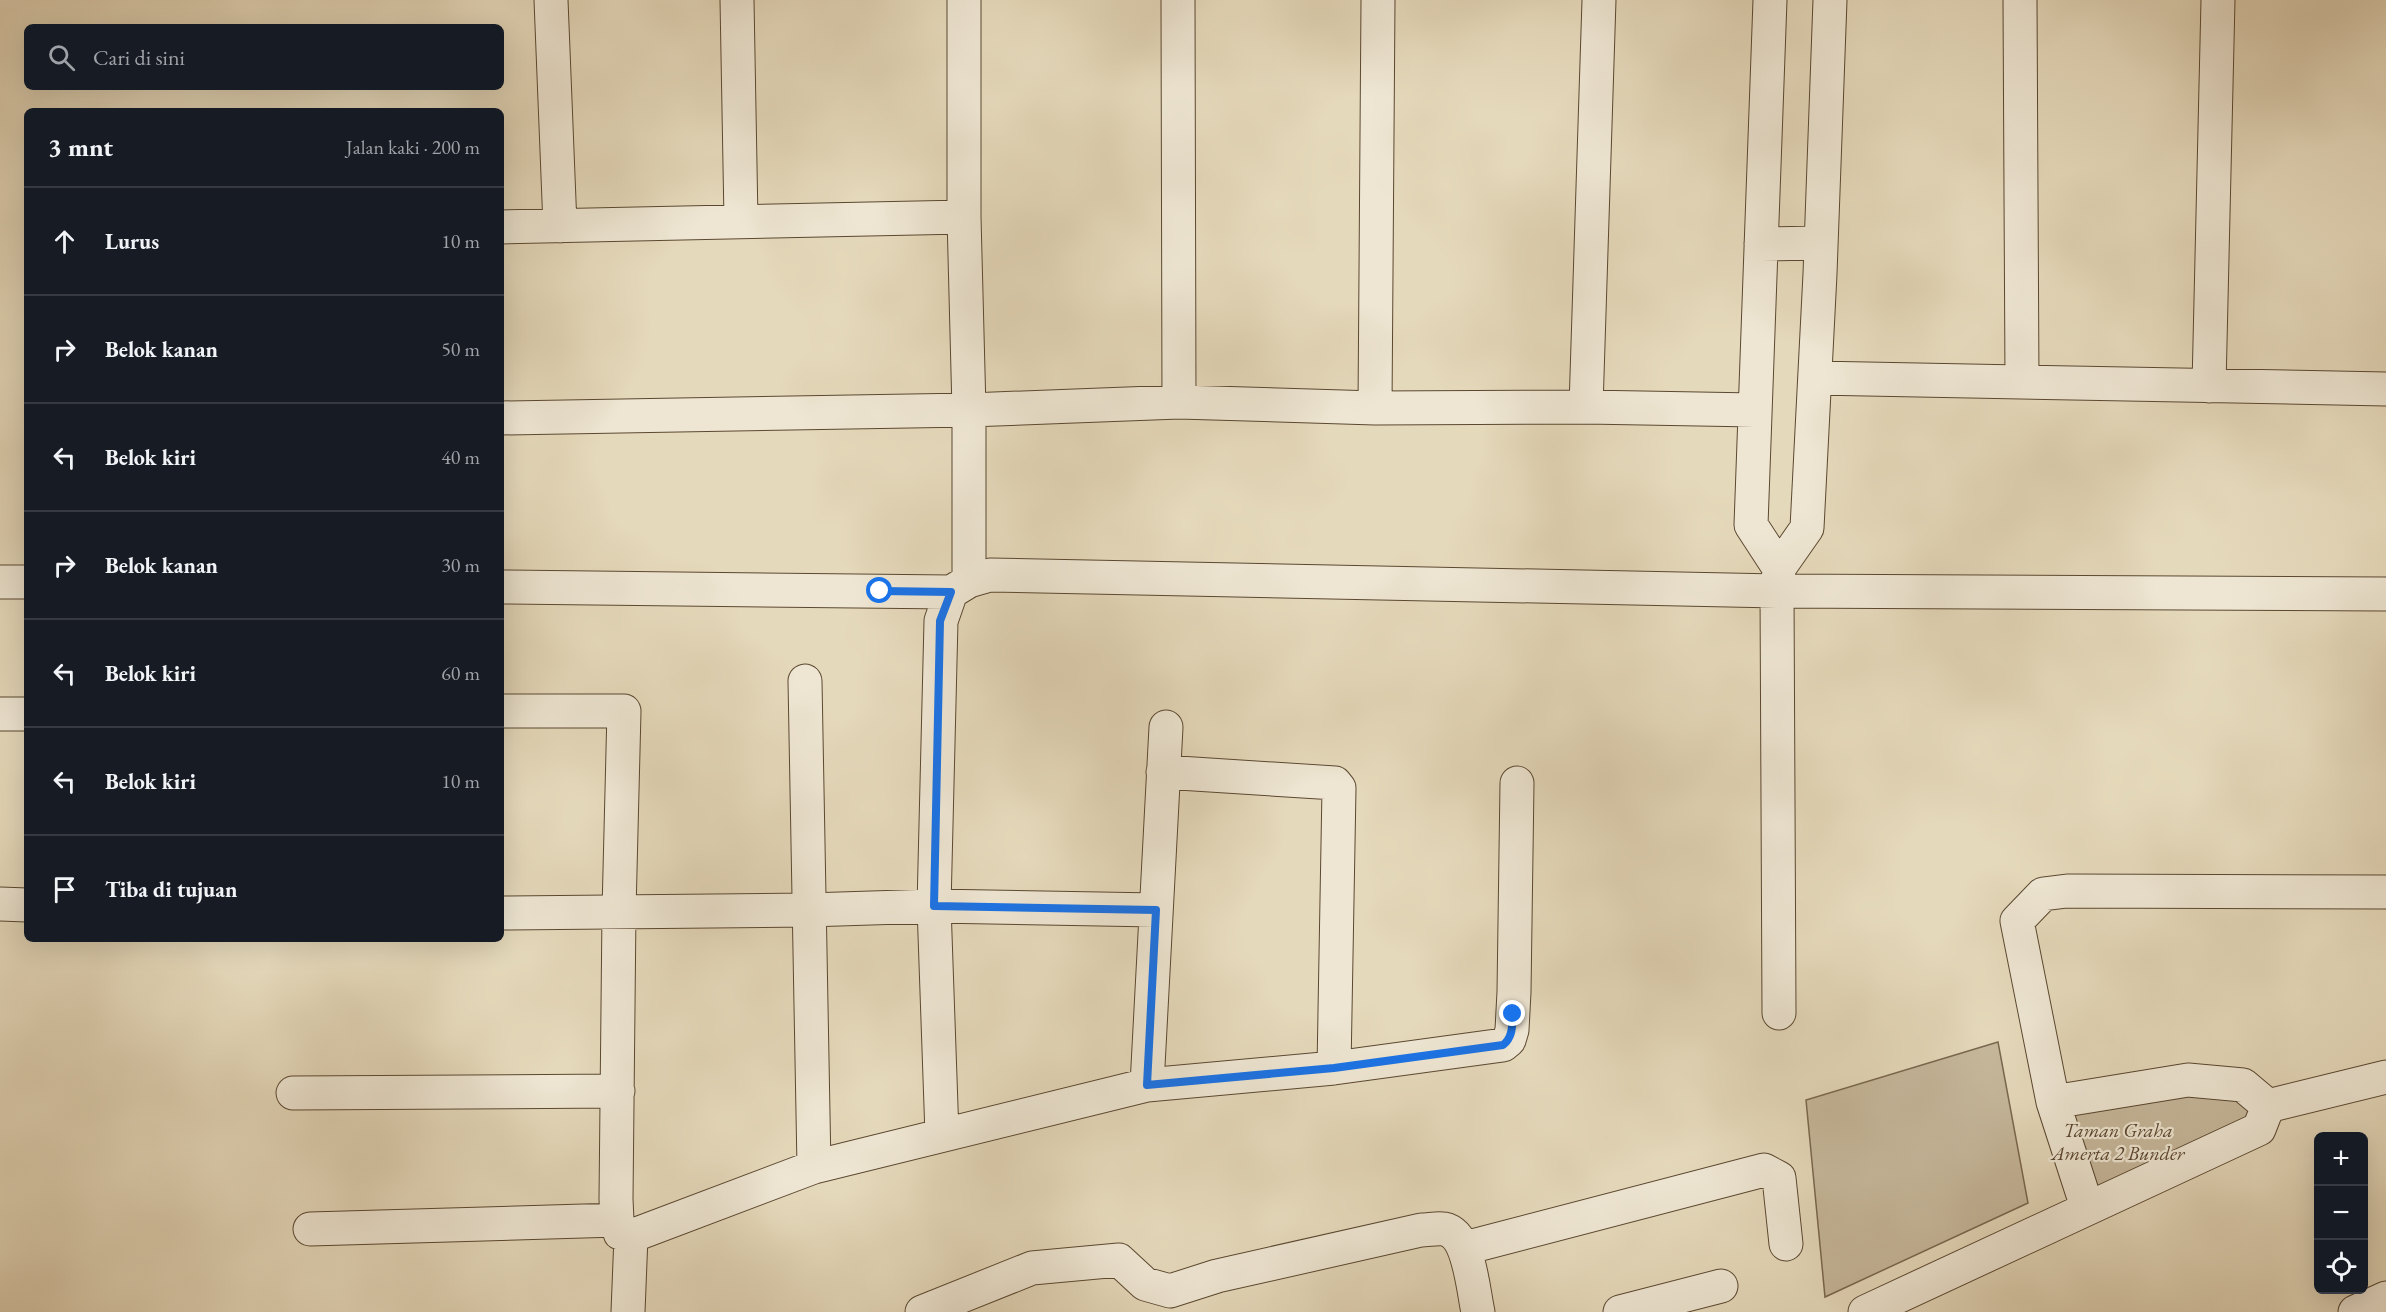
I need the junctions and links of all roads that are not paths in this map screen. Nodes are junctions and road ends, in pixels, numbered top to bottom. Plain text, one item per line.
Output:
1 (551, 0) edge
2 (737, 0) edge
3 (964, 0) edge
4 (1178, 0) edge
5 (1378, 0) edge
6 (1599, 0) edge
7 (1770, 0) edge
8 (1830, 0) edge
9 (2020, 0) edge
10 (2218, 0) edge
11 (964, 217) junction
12 (741, 220) junction
13 (560, 226) junction
14 (504, 227) edge
15 (1819, 243) junction
16 (1761, 244) junction
17 (1815, 378) junction
18 (2022, 382) junction
19 (2209, 386) junction
20 (2386, 389) edge
21 (1179, 402) junction
22 (1586, 407) junction
23 (1375, 408) junction
24 (969, 410) junction
25 (1755, 410) junction
26 (504, 418) edge
27 (1778, 580) junction
28 (0, 582) edge
29 (24, 582) edge
30 (504, 587) edge
31 (960, 587) junction
32 (2386, 594) edge
33 (805, 681) dead end
34 (504, 711) edge
35 (0, 714) edge
36 (24, 714) edge
37 (1166, 727) dead end
38 (1163, 772) junction
39 (1517, 783) dead end
40 (2386, 892) edge
41 (0, 904) edge
42 (24, 905) edge
43 (934, 906) junction
44 (808, 910) junction
45 (1156, 910) junction
46 (619, 911) junction
47 (504, 913) edge
48 (1779, 1013) dead end
49 (1334, 1068) junction
50 (2386, 1077) edge
51 (1147, 1085) junction
52 (618, 1091) junction
53 (293, 1093) dead end
54 (2053, 1102) junction
55 (2268, 1106) junction
56 (942, 1135) junction
57 (814, 1167) junction
58 (2087, 1207) junction
59 (624, 1228) junction
60 (310, 1229) dead end
61 (1786, 1244) dead end
62 (1465, 1248) junction
63 (1721, 1286) dead end
64 (2386, 1298) edge
65 (628, 1312) edge
66 (922, 1312) edge
67 (1478, 1312) edge
68 (1620, 1312) edge
69 (1865, 1312) edge
70 (2355, 1312) edge

1 - 13 street
2 - 12 street
3 - 11 street
4 - 21 street
5 - 23 street
6 - 22 street
7 - 16 street
8 - 15 street
9 - 18 street
10 - 19 street
11 - 12 street
11 - 24 street
12 - 13 street
13 - 14 street
15 - 16 street
15 - 17 street
16 - 25 street
17 - 18 street
17 - 27 street
18 - 19 street
19 - 20 street
21 - 23 street
21 - 24 street
22 - 23 street
22 - 25 street
24 - 26 street
24 - 31 street
25 - 27 street
27 - 31 street
27 - 32 street
27 - 48 street
28 - 29 street
30 - 31 street
31 - 43 street
33 - 44 street
34 - 46 street
35 - 36 street
37 - 38 street
38 - 45 street
38 - 49 street
39 - 49 street
40 - 54 street
41 - 42 street
43 - 44 street
43 - 45 street
43 - 56 street
44 - 46 street
44 - 57 street
45 - 51 street
46 - 47 street
46 - 52 street
49 - 51 street
50 - 55 street
51 - 56 street
52 - 53 street
52 - 59 street
54 - 55 street
54 - 58 street
55 - 58 street
56 - 57 street
57 - 59 street
58 - 69 street
59 - 60 street
59 - 65 street
61 - 62 street
62 - 66 street
62 - 67 street
63 - 68 street
64 - 70 street

